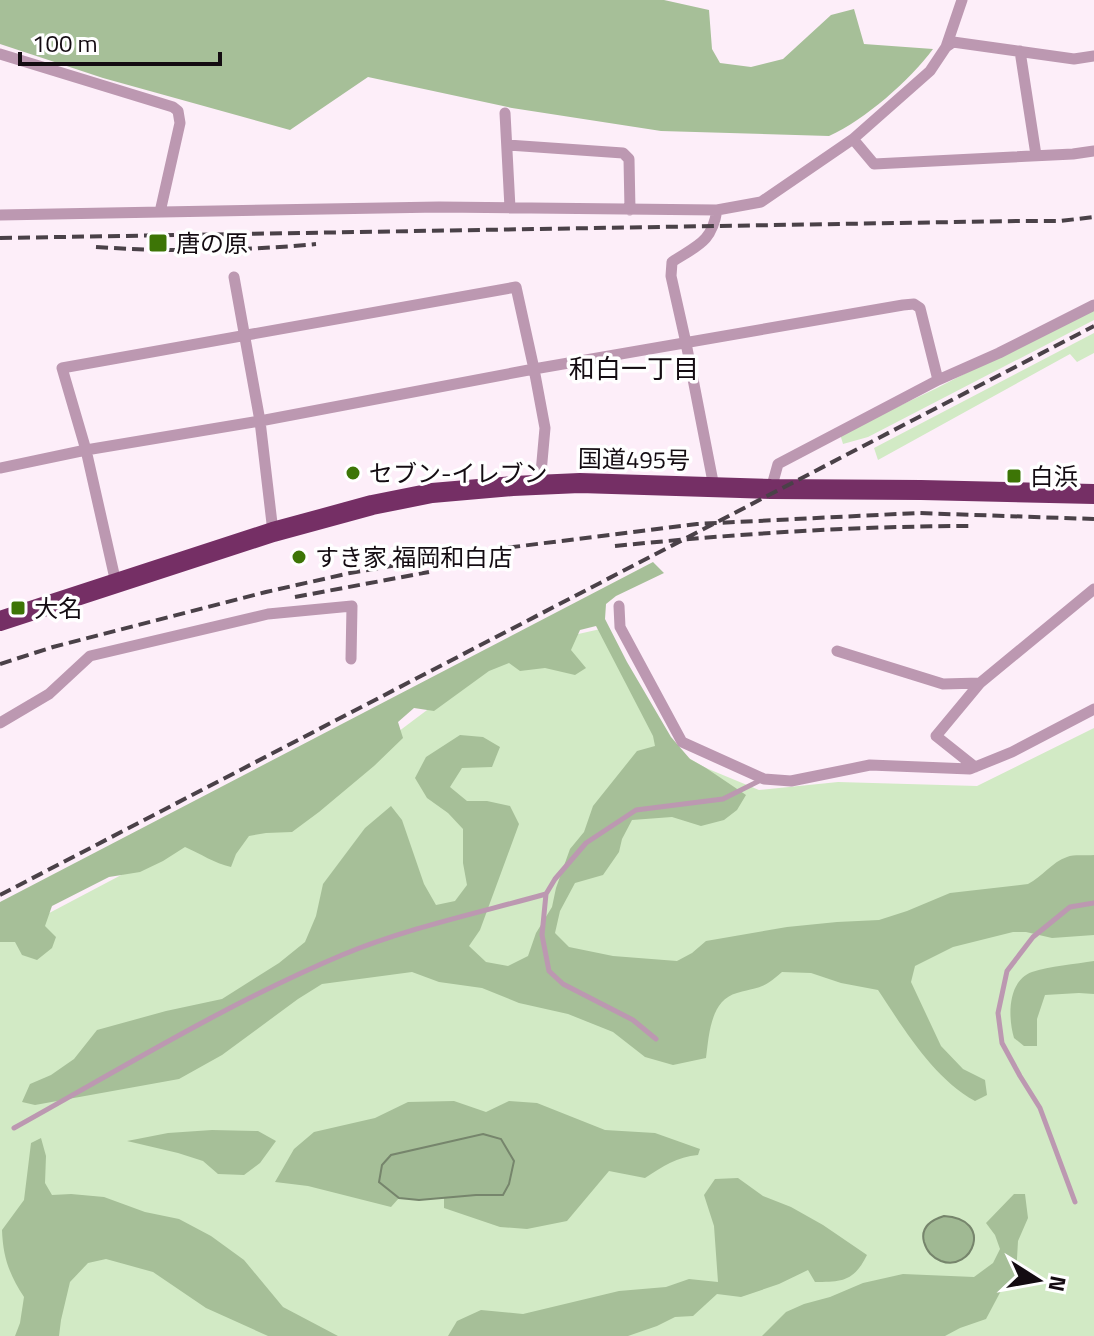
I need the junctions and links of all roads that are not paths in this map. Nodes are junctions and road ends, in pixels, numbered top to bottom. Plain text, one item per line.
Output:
1 (962, 0) edge
2 (946, 47) junction
3 (1020, 51) junction
4 (0, 54) edge
5 (1094, 56) edge
6 (505, 113) dead end
7 (853, 139) junction
8 (507, 145) junction
9 (1094, 151) edge
10 (1036, 155) junction
11 (510, 208) junction
12 (630, 210) junction
13 (717, 210) junction
14 (160, 212) junction
15 (0, 215) edge
16 (234, 277) dead end
17 (1094, 305) edge
18 (243, 336) junction
19 (686, 343) junction
20 (534, 369) junction
21 (938, 380) junction
22 (260, 421) junction
23 (86, 450) junction
24 (0, 468) edge
25 (540, 484) junction
26 (714, 487) junction
27 (771, 489) junction
28 (1094, 494) edge
29 (273, 532) junction
30 (116, 583) junction
31 (1094, 589) edge
32 (619, 606) dead end
33 (0, 621) edge
34 (837, 651) dead end
35 (351, 659) dead end
36 (980, 683) junction
37 (1094, 709) edge
38 (0, 723) edge
39 (975, 767) junction
40 (764, 779) junction
41 (546, 894) junction
42 (1094, 903) edge
43 (656, 1039) dead end
44 (14, 1128) dead end
45 (1075, 1202) dead end

1 - 2 street
2 - 3 street
2 - 7 street
3 - 5 street
3 - 10 street
4 - 14 street
6 - 8 street
7 - 10 street
7 - 13 street
8 - 11 street
8 - 12 street
9 - 10 street
11 - 12 street
11 - 14 street
12 - 13 street
13 - 19 street
14 - 15 street
16 - 18 street
17 - 21 street
18 - 20 street
18 - 22 street
18 - 23 street
19 - 20 street
19 - 21 street
19 - 26 street
20 - 22 street
20 - 25 street
21 - 27 street
22 - 23 street
22 - 29 street
23 - 24 street
23 - 30 street
25 - 26 highway, 国道495号
25 - 29 highway, 国道495号
26 - 27 highway, 国道495号
27 - 28 highway, 国道495号
29 - 30 highway, 国道495号
30 - 33 highway, 国道495号
31 - 36 street
32 - 40 street
34 - 36 street
35 - 38 street
36 - 39 street
37 - 39 street
39 - 40 street
40 - 41 lane
41 - 43 lane
41 - 44 lane
42 - 45 lane

